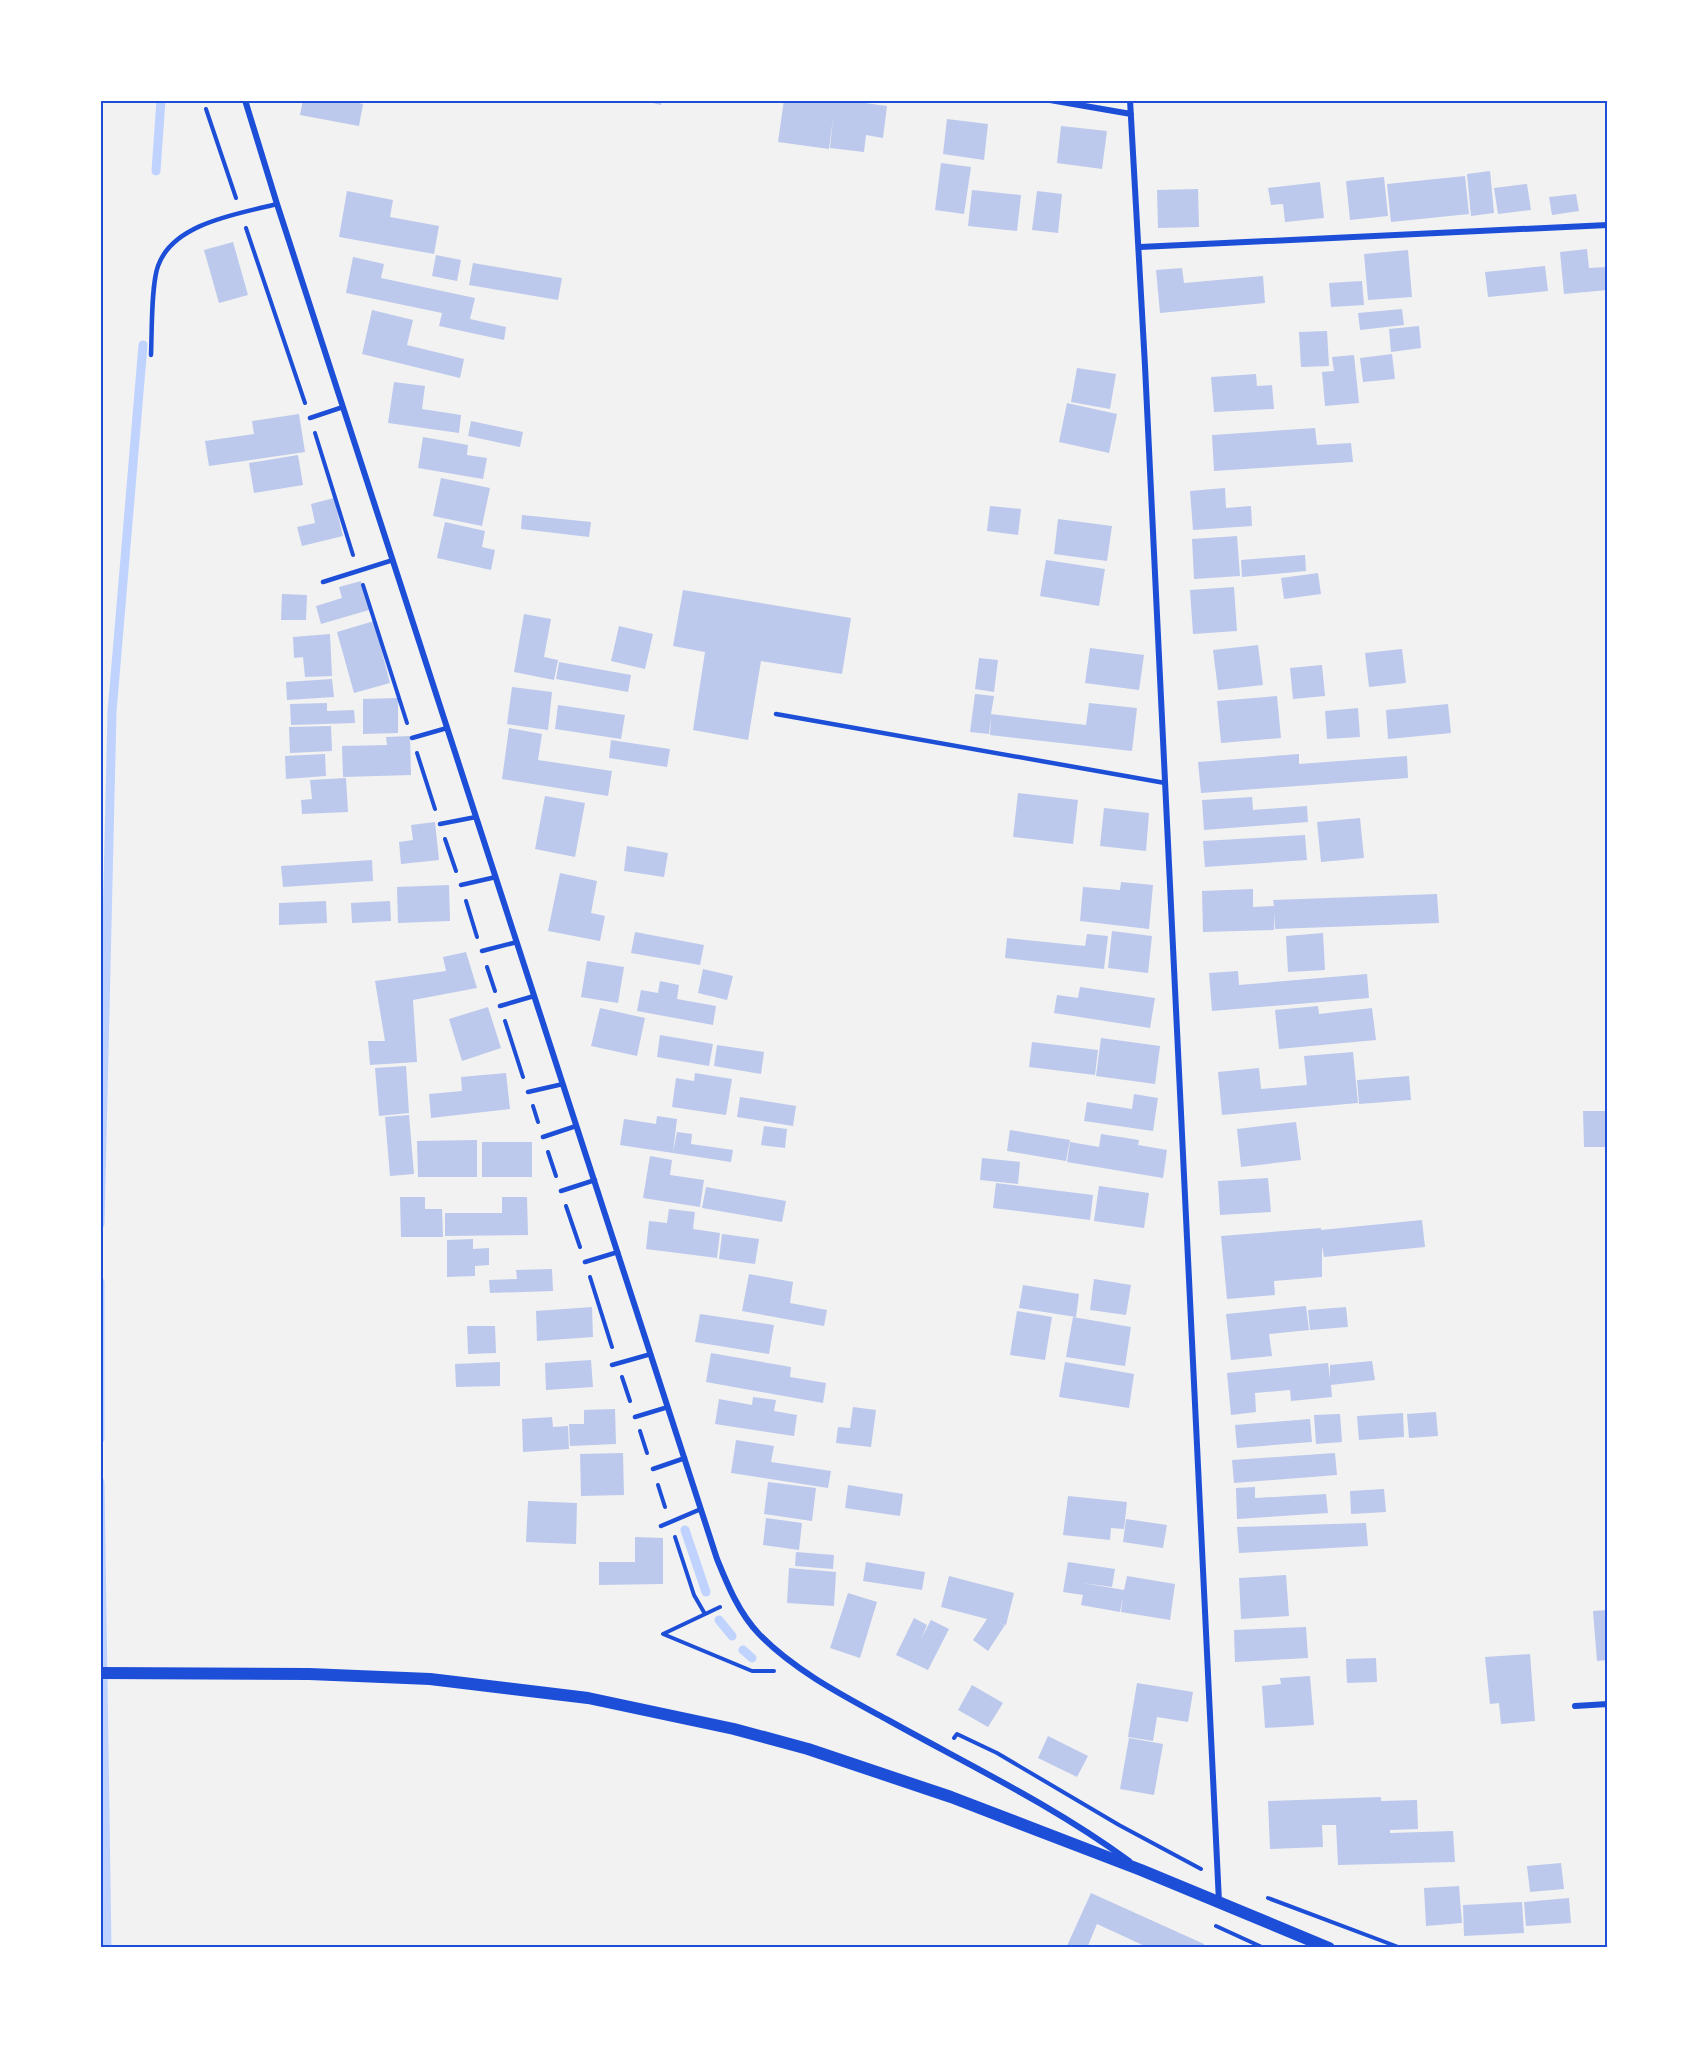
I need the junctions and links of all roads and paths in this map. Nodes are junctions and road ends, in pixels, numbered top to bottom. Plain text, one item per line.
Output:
1 (245, 100) edge
2 (1050, 100) edge
3 (1130, 100) edge
4 (206, 109) dead end
5 (1131, 114) junction
6 (277, 204) junction
7 (241, 213) junction
8 (1608, 225) edge
9 (1140, 247) junction
10 (151, 355) dead end
11 (343, 407) junction
12 (310, 418) junction
13 (393, 560) junction
14 (359, 571) junction
15 (323, 582) dead end
16 (776, 714) dead end
17 (447, 728) junction
18 (412, 738) junction
19 (1166, 783) junction
20 (476, 817) junction
21 (440, 824) junction
22 (496, 877) junction
23 (460, 885) junction
24 (517, 942) junction
25 (482, 951) junction
26 (534, 996) junction
27 (500, 1006) junction
28 (563, 1084) junction
29 (528, 1092) junction
30 (576, 1126) junction
31 (543, 1137) junction
32 (594, 1180) junction
33 (561, 1191) junction
34 (618, 1252) junction
35 (585, 1262) junction
36 (651, 1354) junction
37 (615, 1365) junction
38 (668, 1407) junction
39 (635, 1417) junction
40 (685, 1458) junction
41 (653, 1469) junction
42 (701, 1509) junction
43 (670, 1522) junction
44 (661, 1526) dead end
45 (734, 1599) junction
46 (705, 1614) junction
47 (803, 1670) junction
48 (100, 1673) edge
49 (1608, 1704) edge
50 (1575, 1706) dead end
51 (946, 1752) junction
52 (1141, 1870) junction
53 (1218, 1879) junction
54 (1258, 1894) dead end
55 (1219, 1902) junction
56 (1329, 1947) edge
57 (1401, 1947) edge

1 - 6 street
2 - 5 street
3 - 5 street
4 - 7 path
5 - 9 street
6 - 7 lane
6 - 11 street
7 - 10 lane
7 - 12 path
8 - 9 street
9 - 19 street
11 - 12 lane
11 - 13 street
12 - 14 path
13 - 14 lane
13 - 17 street
14 - 15 lane
14 - 18 path
16 - 19 lane
17 - 18 lane
17 - 20 street
18 - 21 path
19 - 53 street
20 - 21 lane
20 - 22 street
21 - 23 path
22 - 23 lane
22 - 24 street
23 - 25 path
24 - 25 lane
24 - 26 street
25 - 27 path
26 - 27 lane
26 - 28 street
27 - 29 path
28 - 29 lane
28 - 30 street
29 - 31 path
30 - 31 lane
30 - 32 street
31 - 33 path
32 - 33 lane
32 - 34 street
33 - 35 path
34 - 35 lane
34 - 36 street
35 - 37 path
36 - 37 lane
36 - 38 street
37 - 39 path
38 - 39 lane
38 - 40 street
39 - 41 path
40 - 41 lane
40 - 42 street
41 - 43 path
42 - 43 lane
42 - 45 street
43 - 44 lane
43 - 46 path
45 - 46 path
45 - 47 street
46 - 47 path
47 - 51 street
48 - 52 main road
49 - 50 street
51 - 52 street
51 - 53 path
52 - 55 main road
53 - 55 street
54 - 57 path
55 - 56 main road

